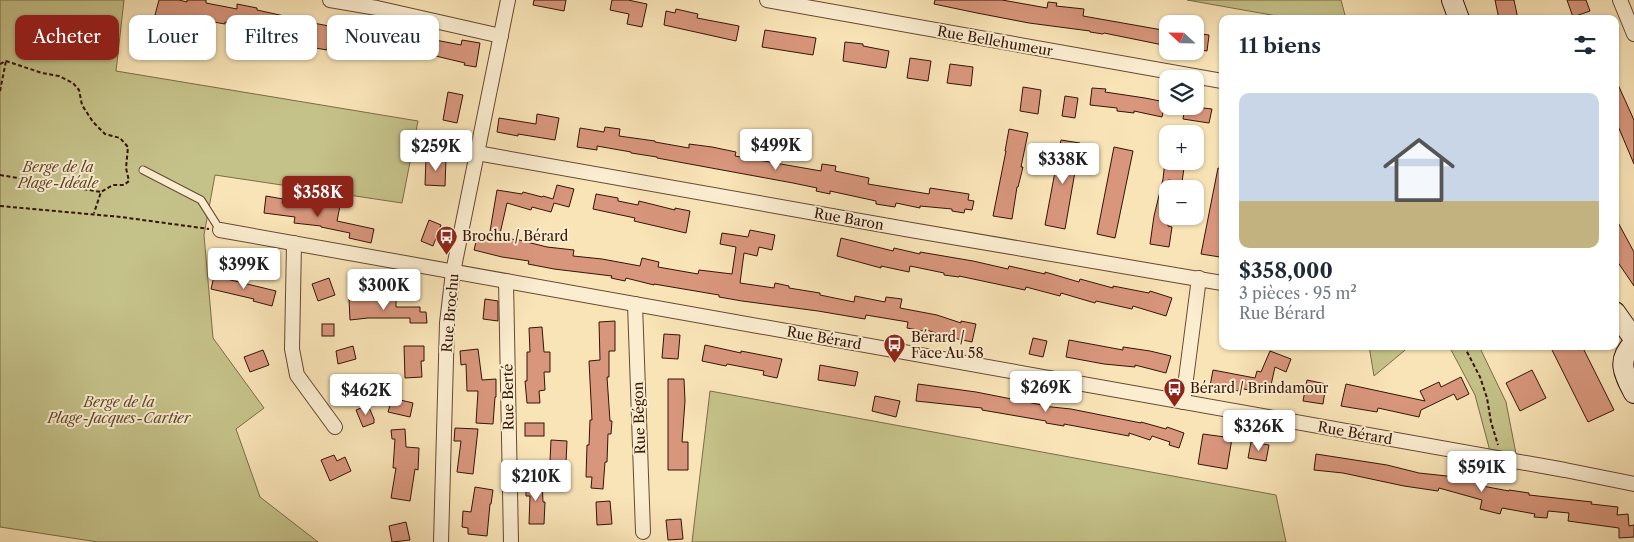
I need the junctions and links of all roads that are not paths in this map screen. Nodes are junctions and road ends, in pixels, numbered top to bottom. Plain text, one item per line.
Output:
1 (330, 0) edge
2 (508, 0) edge
3 (767, 0) edge
4 (1452, 0) edge
5 (1620, 0) edge
6 (1458, 15) edge
7 (1634, 34) edge
8 (501, 36) junction
9 (1219, 80) edge
10 (477, 153) junction
11 (143, 170) dead end
12 (220, 230) joint
13 (294, 243) junction
14 (453, 272) junction
15 (1199, 278) junction
16 (506, 281) junction
17 (1219, 282) edge
18 (635, 304) junction
19 (1619, 318) edge
20 (1634, 341) edge
21 (1634, 393) edge
22 (1183, 402) junction
23 (335, 426) dead end
24 (1634, 484) edge
25 (642, 532) dead end
26 (441, 542) edge
27 (511, 542) edge

1 - 8 street
2 - 8 street, Rue Brochu
3 - 9 street, Rue Bellehumeur
4 - 6 street
5 - 7 street
8 - 10 street, Rue Brochu
10 - 14 street, Rue Brochu
10 - 15 street, Rue Baron
11 - 12 lane
12 - 13 street, Rue Bérard
13 - 14 street, Rue Bérard
13 - 23 street
14 - 16 street, Rue Bérard
14 - 26 street, Rue Brochu
15 - 17 street, Rue Baron
15 - 22 street
16 - 18 street, Rue Bérard
16 - 27 street, Rue Berté
18 - 22 street, Rue Bérard
18 - 25 street, Rue Bégon
19 - 20 street
20 - 21 street
22 - 24 street, Rue Bérard

